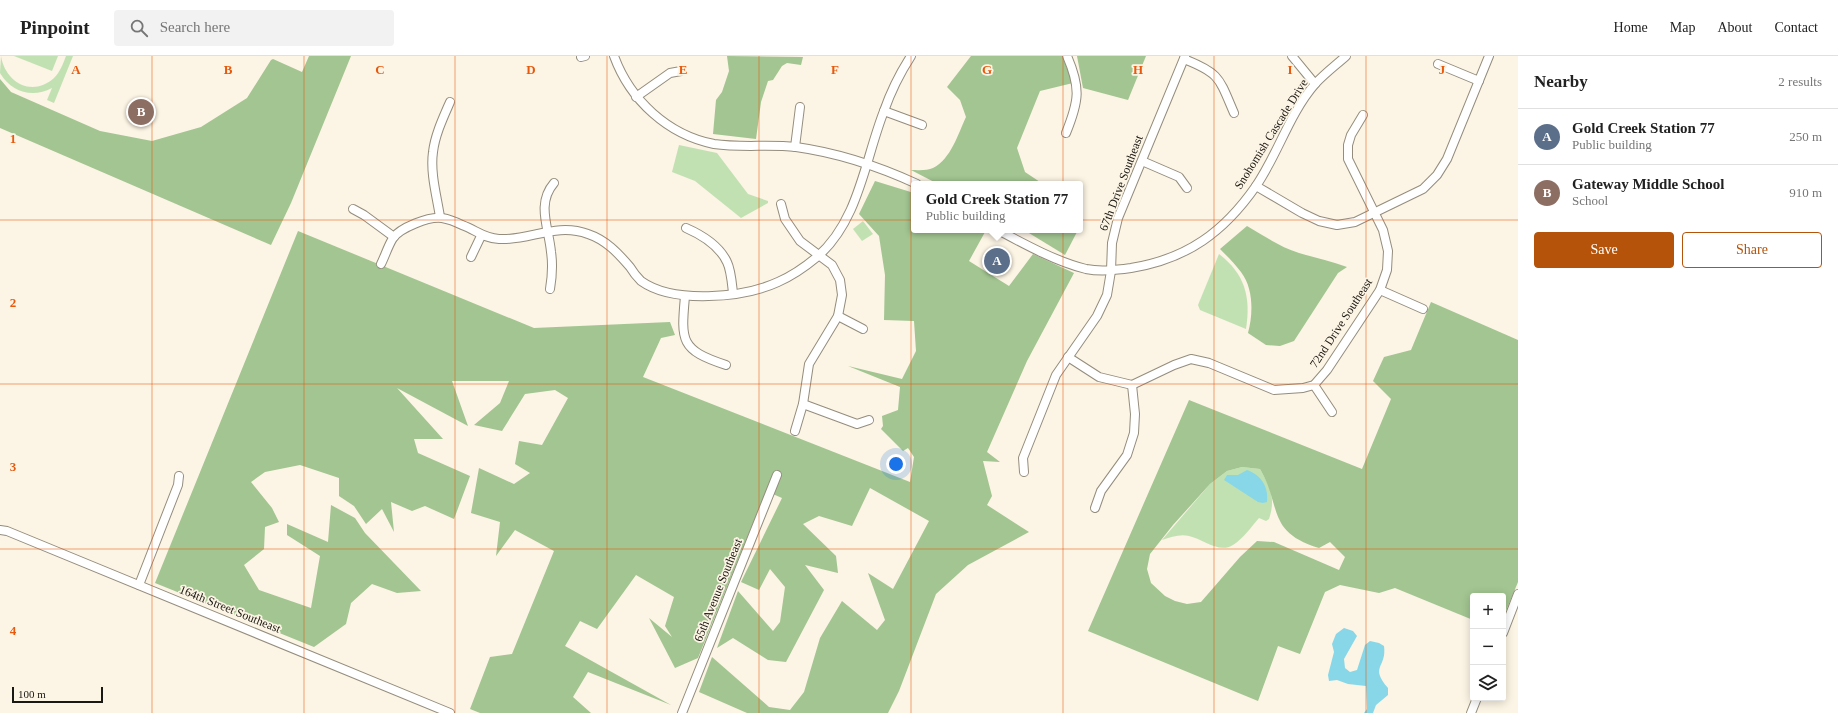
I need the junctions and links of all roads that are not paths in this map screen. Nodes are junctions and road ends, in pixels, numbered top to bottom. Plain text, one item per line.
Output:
1 (614, 56) edge
2 (912, 56) edge
3 (1067, 56) edge
4 (1292, 56) edge
5 (1346, 56) edge
6 (1489, 56) edge
7 (1184, 58) edge
8 (1438, 64) dead end
9 (681, 71) dead end
10 (1479, 81) junction
11 (1315, 84) junction
12 (636, 97) junction
13 (450, 102) dead end
14 (800, 107) dead end
15 (884, 111) junction
16 (1234, 112) dead end
17 (1362, 115) dead end
18 (922, 125) dead end
19 (1066, 133) dead end
20 (795, 147) junction
21 (1142, 161) junction
22 (867, 163) junction
23 (911, 181) edge
24 (554, 183) dead end
25 (1256, 186) junction
26 (1187, 188) dead end
27 (781, 204) dead end
28 (353, 209) dead end
29 (1376, 213) junction
30 (440, 218) junction
31 (686, 228) dead end
32 (546, 231) junction
33 (1004, 233) edge
34 (481, 236) junction
35 (394, 237) junction
36 (819, 255) junction
37 (471, 257) dead end
38 (381, 264) dead end
39 (1111, 271) junction
40 (550, 290) dead end
41 (1380, 290) junction
42 (733, 293) junction
43 (685, 296) junction
44 (1423, 309) dead end
45 (838, 316) junction
46 (862, 329) dead end
47 (1068, 357) junction
48 (726, 365) dead end
49 (1132, 385) junction
50 (1314, 385) junction
51 (804, 404) junction
52 (1332, 412) dead end
53 (870, 420) dead end
54 (795, 430) dead end
55 (1024, 472) dead end
56 (777, 475) dead end
57 (179, 476) dead end
58 (1095, 508) dead end
59 (0, 530) edge
60 (138, 585) junction
61 (1518, 594) edge
62 (1505, 629) edge
63 (1476, 701) edge
64 (450, 713) edge
65 (682, 713) edge
66 (1471, 713) edge

1 - 12 street
2 - 15 street
3 - 19 street
4 - 11 street
5 - 11 street, Snohomish Cascade Drive
6 - 10 street
7 - 16 street
7 - 21 street, 67th Drive Southeast
8 - 10 street
9 - 12 street
10 - 29 street
11 - 25 street, Snohomish Cascade Drive
12 - 20 street
13 - 30 street
14 - 20 street
15 - 18 street
15 - 22 street
17 - 29 street, 72nd Drive Southeast
20 - 22 street
21 - 26 street
21 - 39 street, 67th Drive Southeast
22 - 23 street
22 - 36 street
24 - 32 street
25 - 29 street
25 - 39 street, Snohomish Cascade Drive
27 - 36 street
28 - 35 street
29 - 41 street, 72nd Drive Southeast
30 - 34 street
30 - 35 street
31 - 42 street
32 - 34 street
32 - 40 street
32 - 43 street
33 - 39 street, Snohomish Cascade Drive
34 - 37 street
35 - 38 street
36 - 42 street
36 - 45 street
39 - 47 street, 67th Drive Southeast
41 - 44 street
41 - 50 street, 72nd Drive Southeast
42 - 43 street
43 - 48 street
45 - 46 street
45 - 51 street
47 - 49 street
47 - 55 street, 67th Drive Southeast
49 - 50 street
49 - 58 street
50 - 52 street
51 - 53 street
51 - 54 street
56 - 65 street, 65th Avenue Southeast
57 - 60 street
59 - 60 street, 164th Street Southeast
60 - 64 street, 164th Street Southeast
61 - 62 street
63 - 66 street

